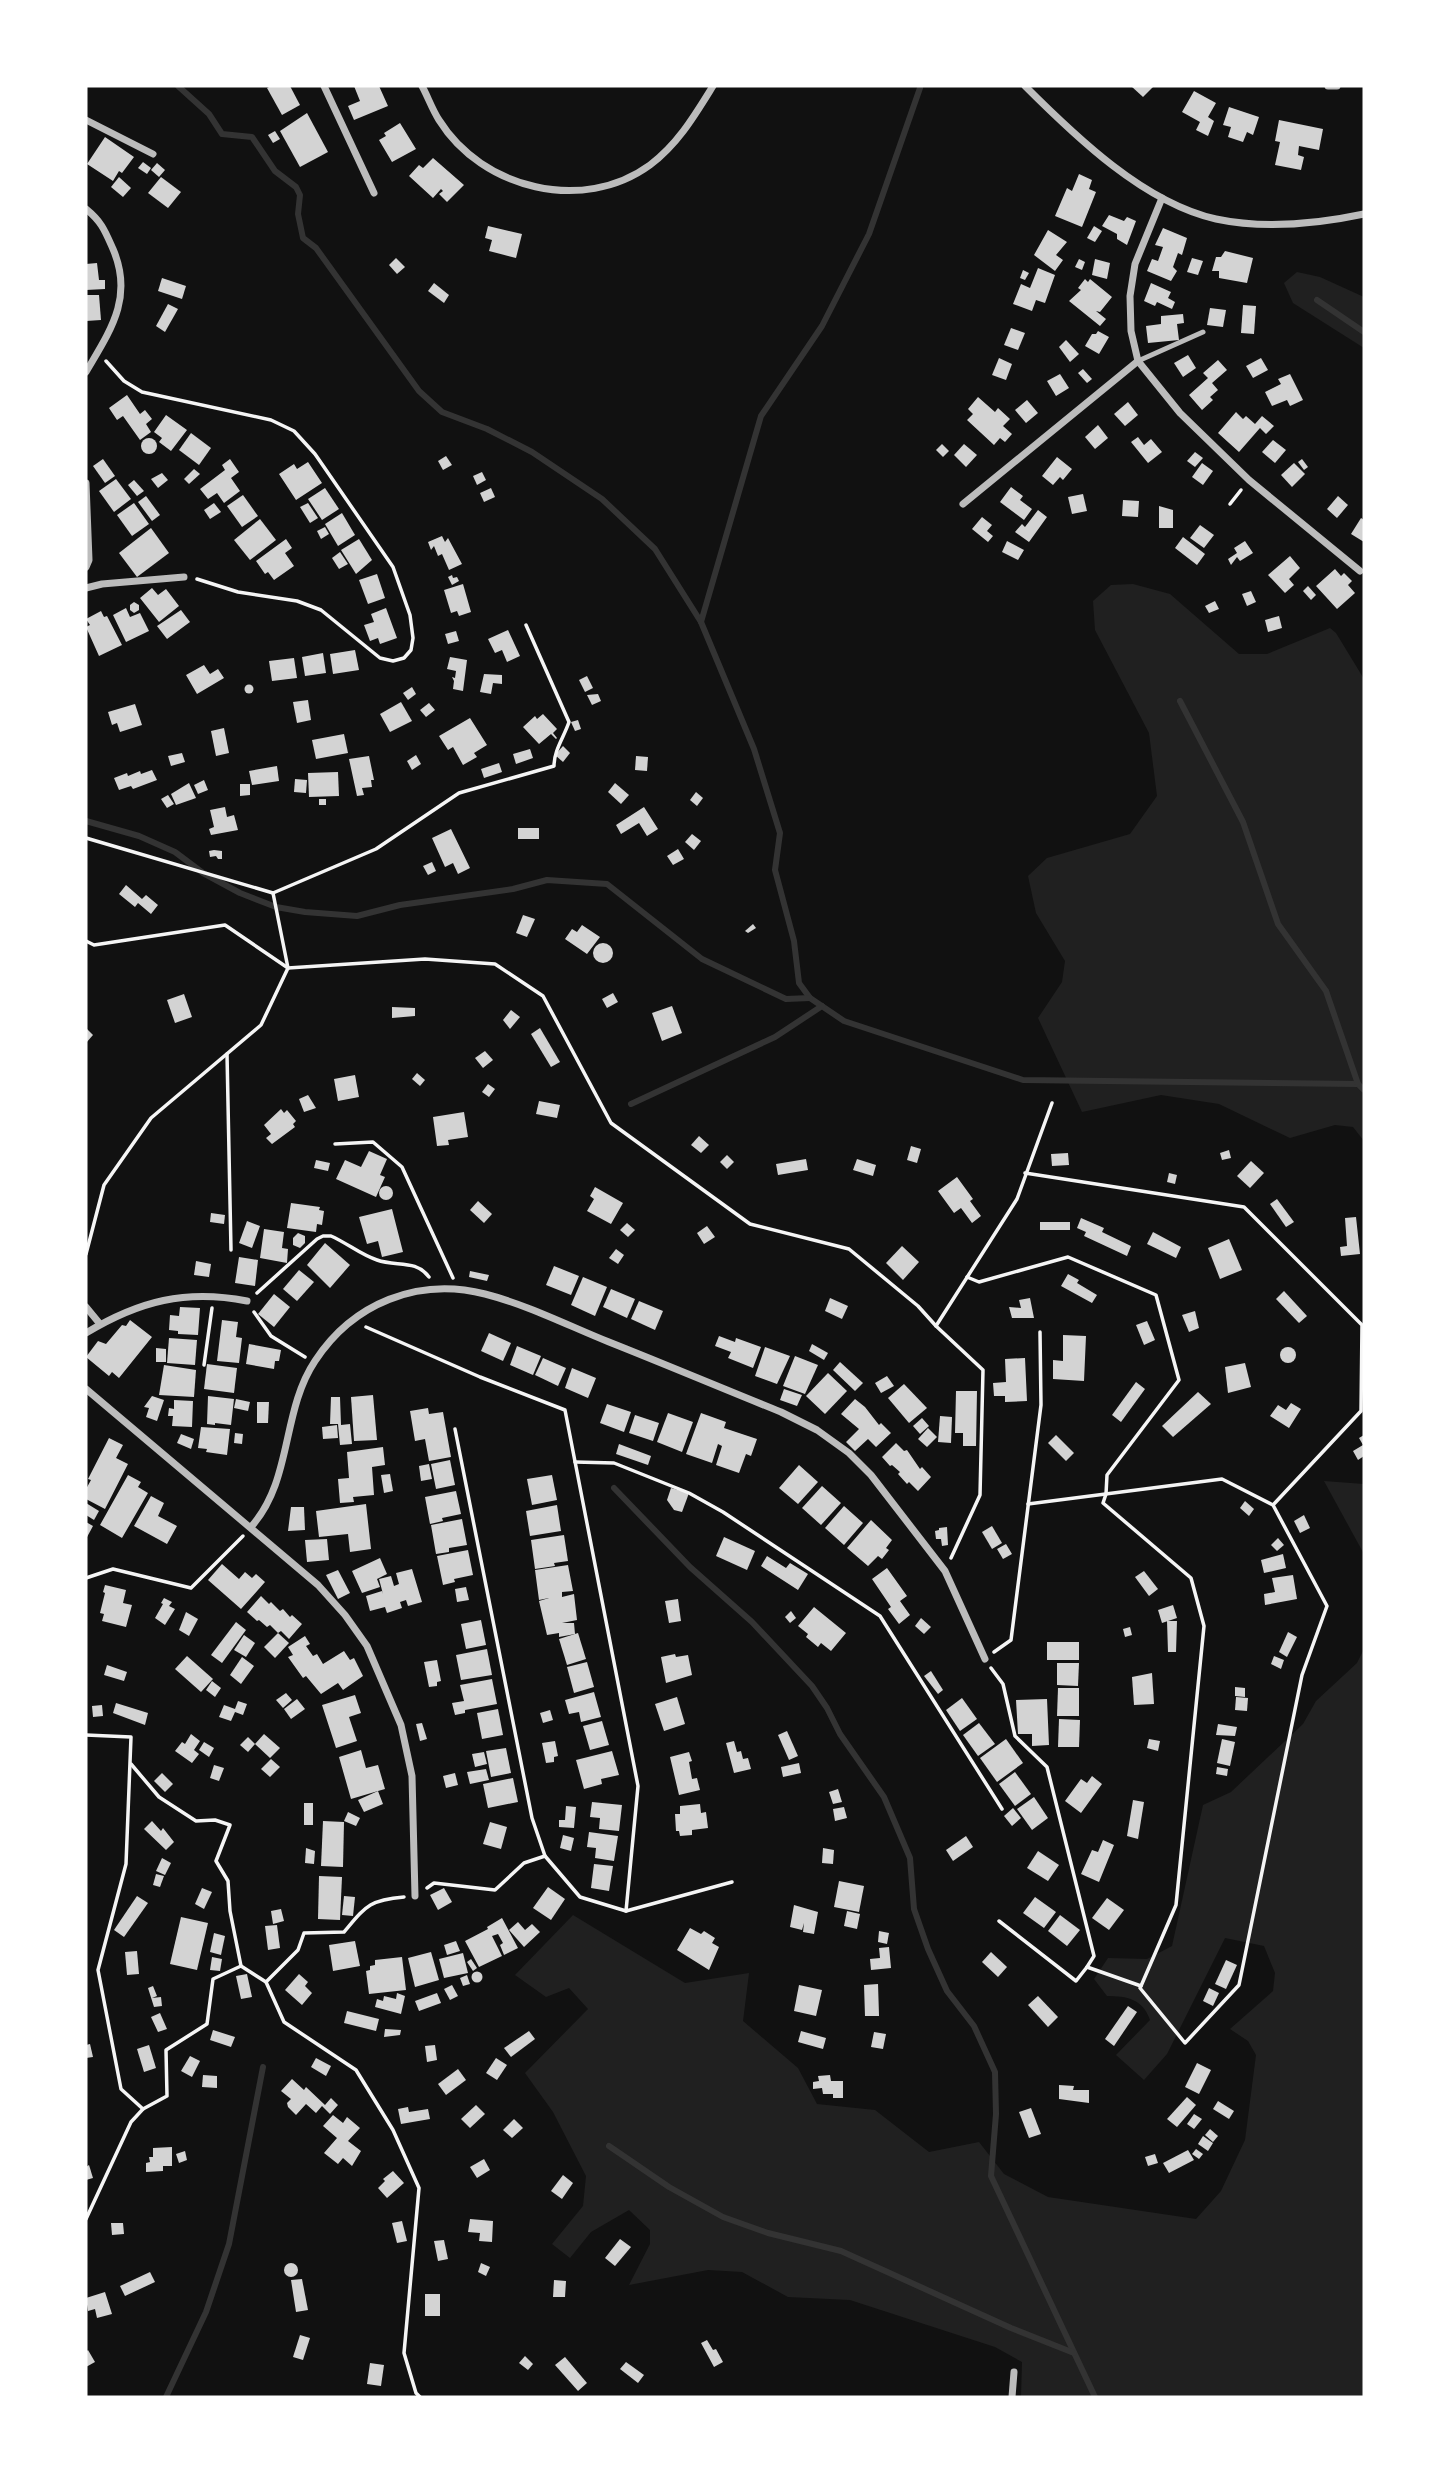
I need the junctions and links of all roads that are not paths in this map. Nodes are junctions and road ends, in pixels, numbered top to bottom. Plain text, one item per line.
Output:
1 (324, 86) edge
2 (422, 86) edge
3 (713, 86) edge
4 (1025, 86) edge
5 (1328, 86) edge
6 (1337, 86) edge
7 (86, 120) edge
8 (153, 154) dead end
9 (374, 193) dead end
10 (1162, 198) junction
11 (86, 209) edge
12 (1364, 214) edge
13 (1203, 332) dead end
14 (1138, 361) junction
15 (86, 372) edge
16 (86, 483) edge
17 (963, 504) dead end
18 (87, 544) edge
19 (86, 567) edge
20 (1360, 571) dead end
21 (184, 576) road end
22 (86, 588) edge
23 (247, 1301) road end
24 (86, 1307) edge
25 (100, 1324) junction
26 (86, 1333) edge
27 (86, 1389) edge
28 (251, 1527) junction
29 (985, 1659) road end
30 (415, 1896) road end
31 (1014, 2372) dead end
32 (1012, 2397) edge

1 - 9 street
2 - 3 street
4 - 10 street
5 - 6 street
7 - 8 street
10 - 12 street
10 - 14 street
11 - 15 street
13 - 14 lane
14 - 17 street
14 - 20 street
16 - 18 street
18 - 19 street
21 - 22 street
23 - 25 street
24 - 25 street
25 - 26 street
27 - 28 street
28 - 29 street
28 - 30 street
31 - 32 street

